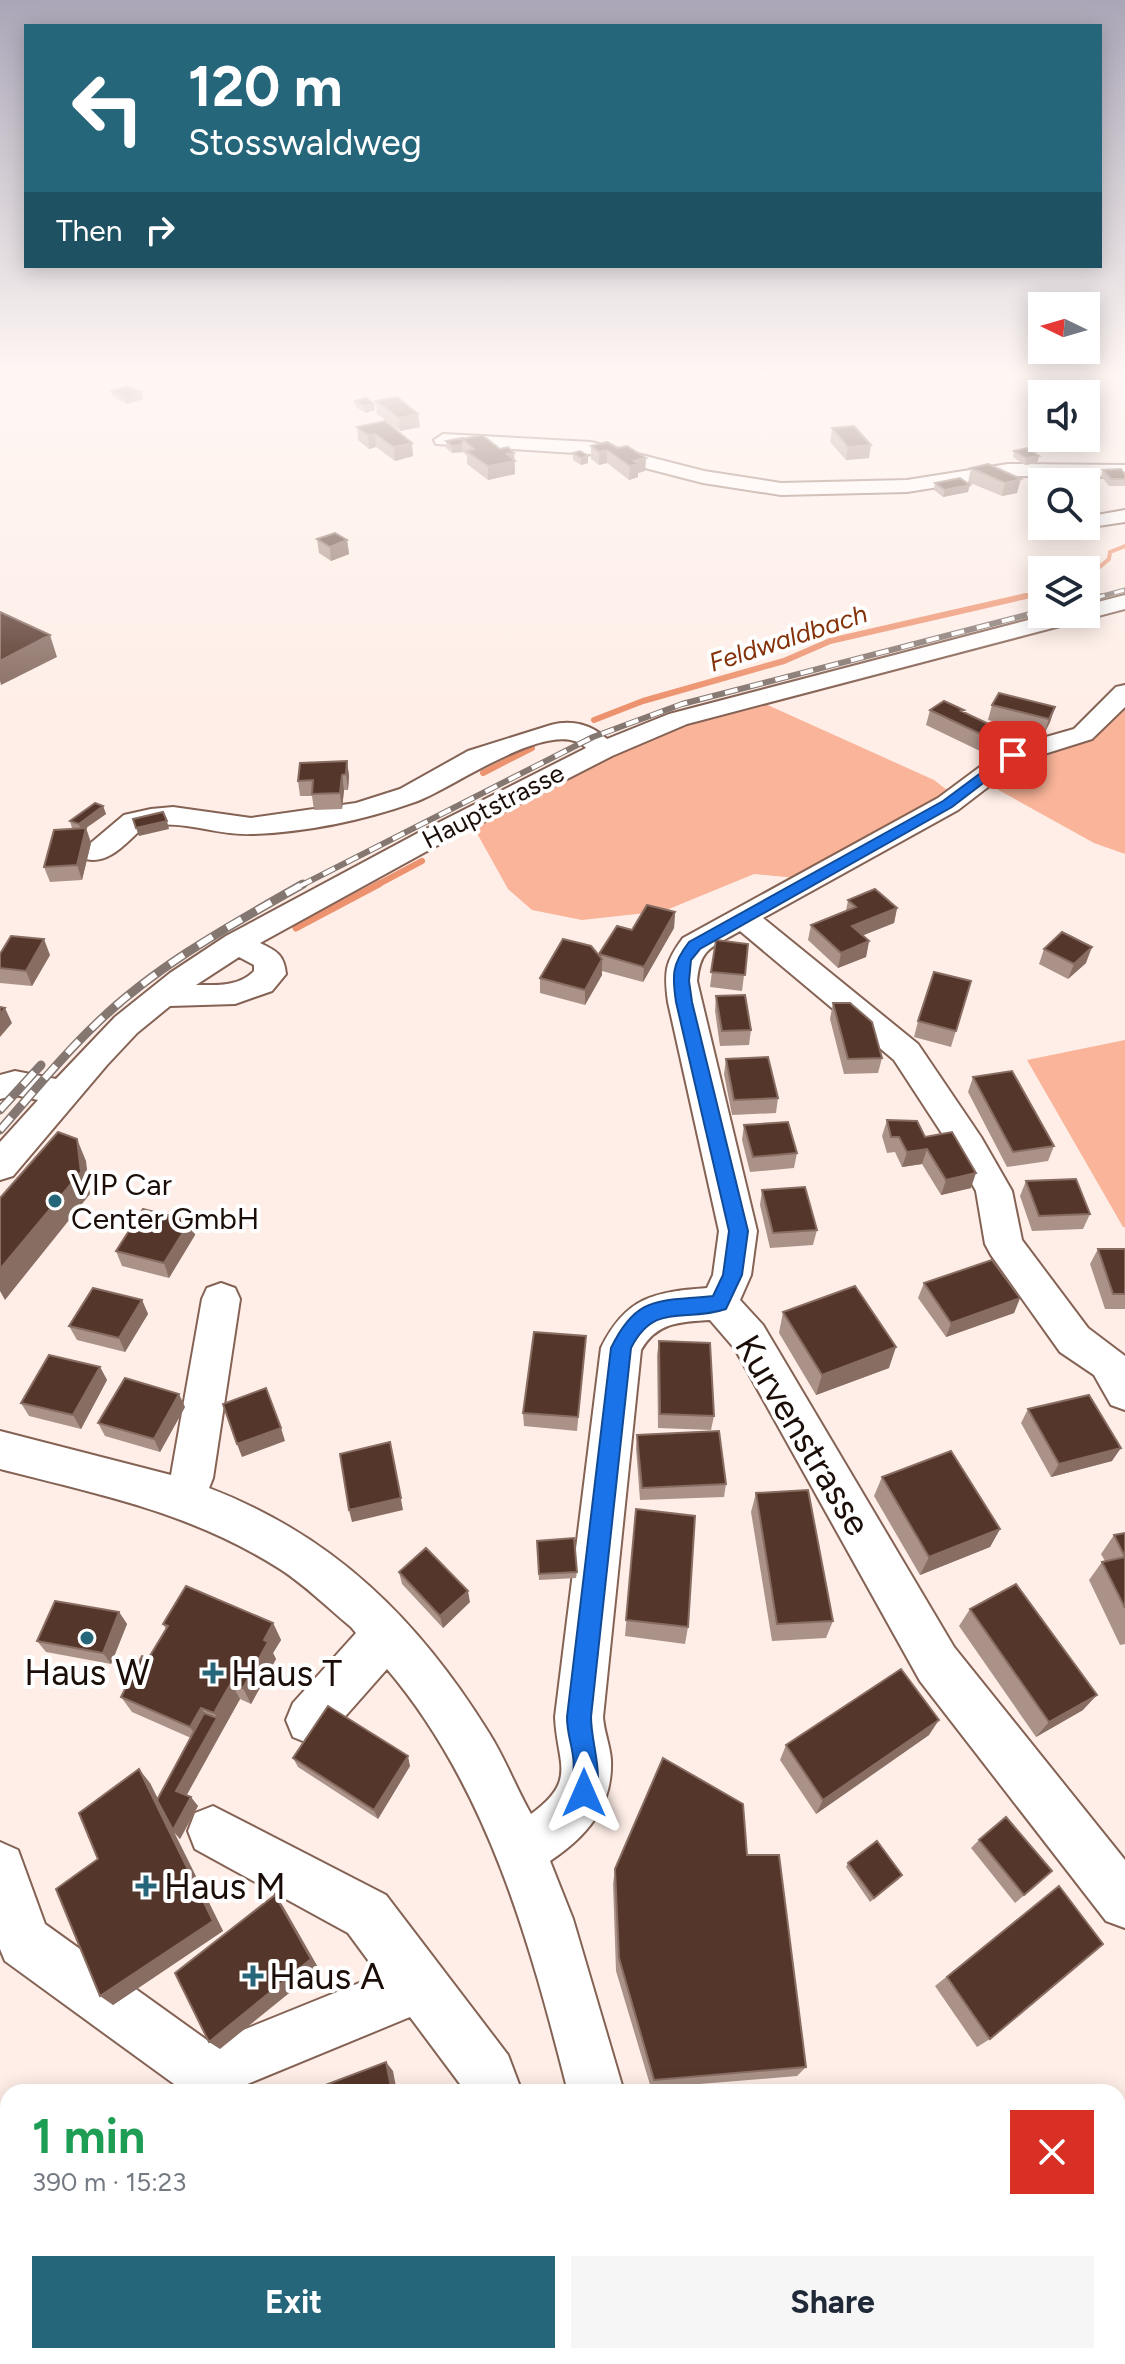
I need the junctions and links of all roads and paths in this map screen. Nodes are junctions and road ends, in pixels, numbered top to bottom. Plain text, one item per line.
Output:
1 (751, 484) edge
2 (918, 484) edge
3 (1125, 516) edge
4 (1100, 520) edge
5 (1125, 602) edge
6 (1100, 608) edge
7 (1028, 627) edge
8 (1125, 692) edge
9 (603, 750) junction
10 (96, 853) dead end
11 (742, 917) junction
12 (237, 943) junction
13 (162, 995) junction
14 (0, 1087) edge
15 (62, 1093) junction
16 (0, 1166) edge
17 (221, 1299) dead end
18 (719, 1303) junction
19 (1125, 1392) edge
20 (0, 1450) edge
21 (183, 1498) junction
22 (387, 1634) junction
23 (310, 1720) dead end
24 (213, 1831) dead end
25 (522, 1849) junction
26 (0, 1868) edge
27 (1125, 1902) edge
28 (421, 1985) junction
29 (491, 2084) edge
30 (594, 2084) edge

1 - 2 street
3 - 4 street
5 - 6 street
7 - 9 street, Hauptstrasse
8 - 11 street
9 - 10 street
9 - 12 street, Hauptstrasse
11 - 18 street
11 - 19 street
12 - 13 street, Hauptstrasse
12 - 13 street
13 - 15 street, Hauptstrasse
14 - 15 street
15 - 16 street, Hauptstrasse
17 - 21 street
18 - 25 street, Kurvenstrasse
18 - 27 street, Kurvenstrasse
20 - 21 street
21 - 22 street
22 - 23 street
22 - 25 street
24 - 28 street
25 - 30 street
26 - 28 street
28 - 29 street

